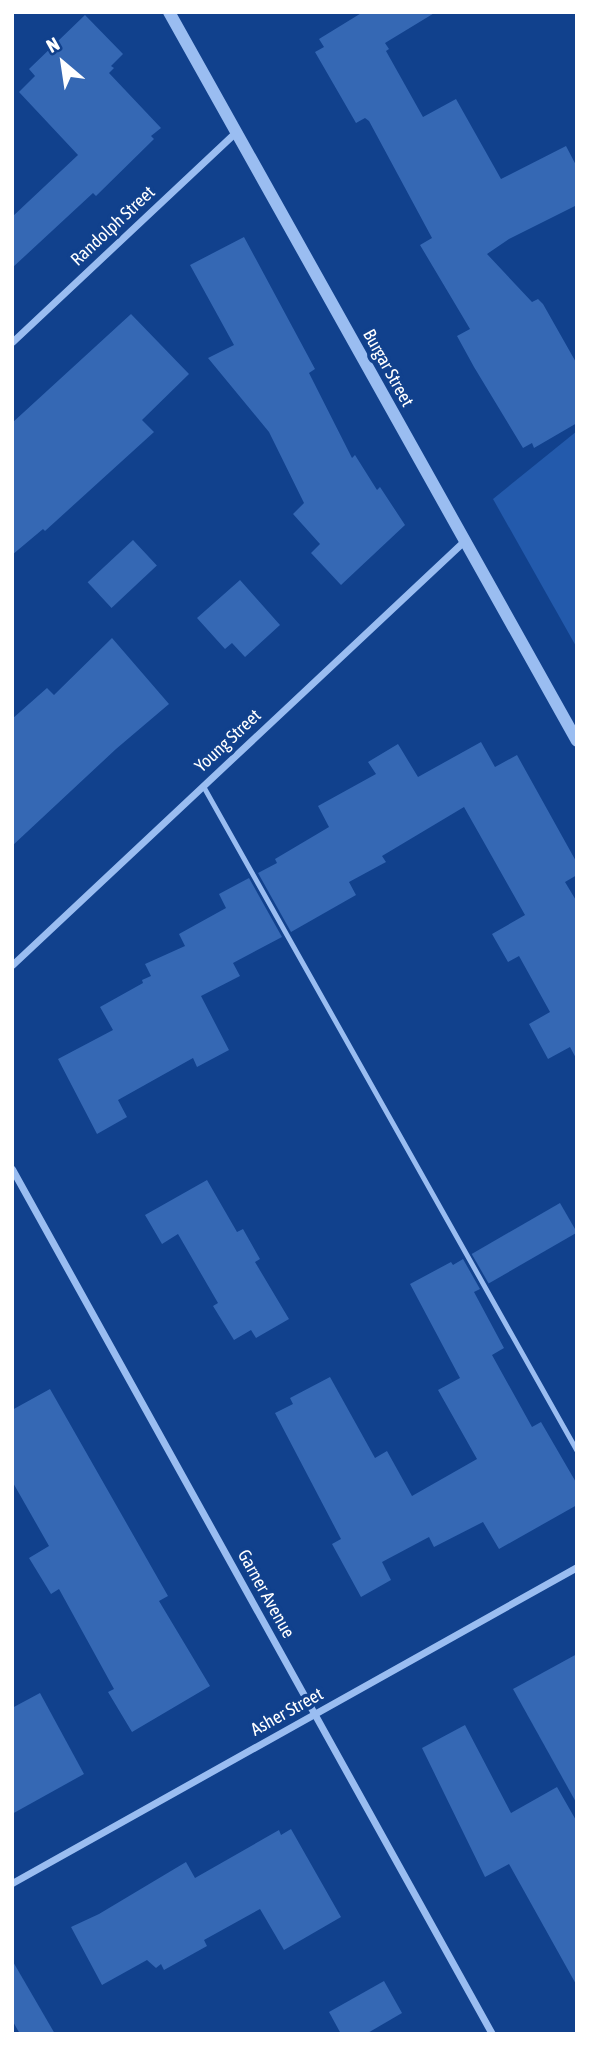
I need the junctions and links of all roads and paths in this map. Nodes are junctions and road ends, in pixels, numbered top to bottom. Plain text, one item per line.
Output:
1 (169, 12) edge
2 (236, 132) junction
3 (12, 342) edge
4 (465, 540) junction
5 (577, 741) edge
6 (203, 786) junction
7 (12, 965) edge
8 (12, 1169) edge
9 (577, 1451) edge
10 (577, 1567) edge
11 (314, 1715) junction
12 (12, 1883) edge
13 (492, 2034) edge

1 - 2 street, Burgar Street
2 - 3 street, Randolph Street
2 - 4 street, Burgar Street
4 - 5 street, Burgar Street
4 - 6 street, Young Street
6 - 7 street, Young Street
6 - 9 lane
8 - 11 street, Garner Avenue
10 - 11 street, Asher Street
11 - 12 street, Asher Street
11 - 13 street, Garner Avenue

